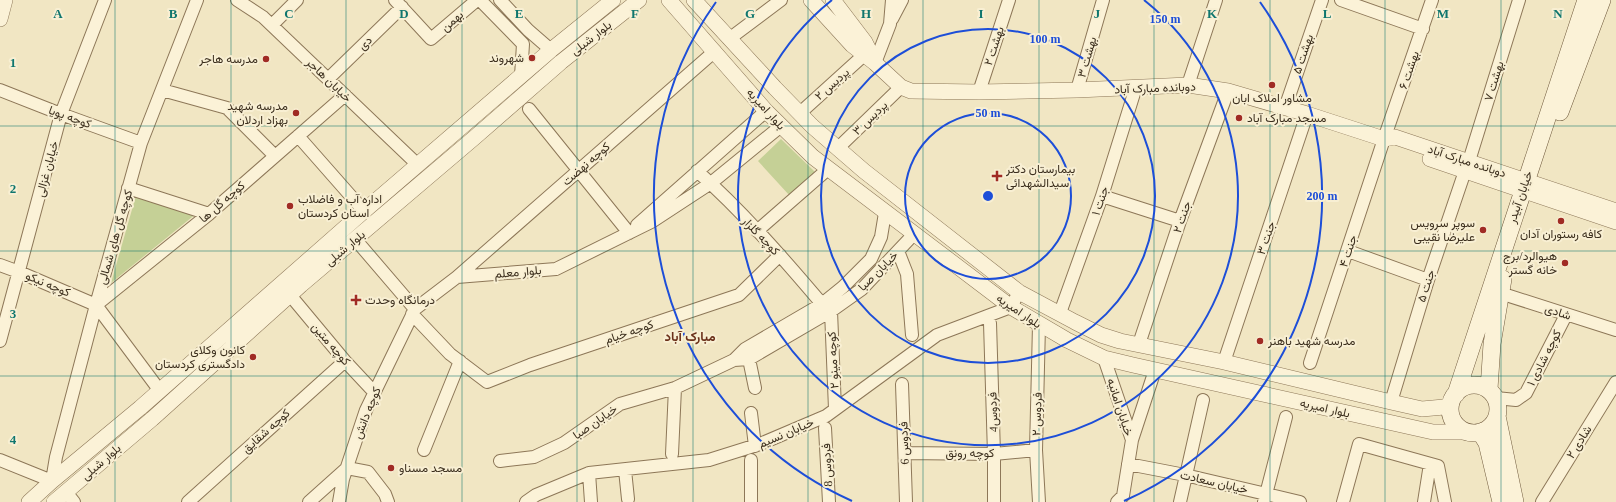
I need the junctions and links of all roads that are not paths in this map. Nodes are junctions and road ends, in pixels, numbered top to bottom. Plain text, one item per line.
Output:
1 (5, 0) edge
2 (105, 0) edge
3 (197, 0) edge
4 (237, 0) edge
5 (297, 0) edge
6 (478, 0) edge
7 (500, 0) edge
8 (613, 0) edge
9 (639, 0) edge
10 (669, 0) edge
11 (694, 0) edge
12 (780, 0) edge
13 (811, 0) edge
14 (833, 0) edge
15 (892, 0) edge
16 (902, 0) edge
17 (1008, 0) edge
18 (1103, 0) edge
19 (1216, 0) edge
20 (1322, 0) edge
21 (1341, 0) edge
22 (1432, 0) edge
23 (1519, 0) edge
24 (1586, 0) edge
25 (1602, 0) edge
26 (398, 4) edge
27 (0, 19) edge
28 (890, 24) junction
29 (272, 25) junction
30 (1423, 29) junction
31 (729, 38) junction
32 (551, 50) junction
33 (715, 51) junction
34 (870, 59) junction
35 (521, 76) junction
36 (328, 79) junction
37 (1188, 85) junction
38 (1136, 87) junction
39 (902, 88) junction
40 (0, 90) edge
41 (162, 90) junction
42 (1077, 90) junction
43 (1228, 90) junction
44 (979, 92) junction
45 (345, 95) junction
46 (1285, 108) junction
47 (529, 109) dead end
48 (766, 111) junction
49 (800, 113) junction
50 (61, 114) junction
51 (1307, 114) junction
52 (781, 126) junction
53 (298, 136) junction
54 (1384, 139) junction
55 (141, 143) junction
56 (838, 148) junction
57 (275, 156) junction
58 (418, 166) junction
59 (1467, 166) junction
60 (828, 169) junction
61 (579, 171) junction
62 (697, 171) junction
63 (864, 171) junction
64 (711, 184) junction
65 (852, 187) junction
66 (1528, 187) junction
67 (128, 188) junction
68 (1102, 196) junction
69 (364, 211) junction
70 (1616, 211) edge
71 (885, 213) junction
72 (209, 214) junction
73 (1180, 220) junction
74 (1616, 222) edge
75 (757, 231) junction
76 (629, 233) junction
77 (914, 234) junction
78 (355, 239) junction
79 (898, 252) junction
80 (1348, 252) junction
81 (780, 255) junction
82 (0, 265) edge
83 (19, 272) junction
84 (457, 277) junction
85 (1428, 280) junction
86 (1019, 292) junction
87 (1500, 293) junction
88 (290, 295) junction
89 (96, 305) junction
90 (826, 307) junction
91 (1011, 307) junction
92 (414, 311) junction
93 (1060, 313) junction
94 (1566, 315) junction
95 (990, 323) dead end
96 (1039, 325) junction
97 (1616, 330) edge
98 (912, 335) dead end
99 (0, 341) edge
100 (1139, 344) junction
101 (1104, 358) junction
102 (749, 359) junction
103 (734, 360) junction
104 (345, 361) junction
105 (460, 361) junction
106 (1224, 362) junction
107 (1310, 363) dead end
108 (1155, 370) junction
109 (1616, 382) edge
110 (902, 384) dead end
111 (675, 388) junction
112 (755, 388) dead end
113 (160, 391) junction
114 (374, 392) junction
115 (1492, 394) junction
116 (1453, 399) junction
117 (1203, 400) dead end
118 (1391, 402) junction
119 (835, 409) junction
120 (751, 413) dead end
121 (1497, 416) junction
122 (1286, 417) dead end
123 (825, 428) dead end
124 (1474, 432) junction
125 (1132, 440) junction
126 (756, 446) junction
127 (424, 450) dead end
128 (1036, 450) junction
129 (905, 453) junction
130 (672, 454) dead end
131 (994, 454) junction
132 (0, 460) edge
133 (751, 460) dead end
134 (500, 461) dead end
135 (1128, 464) junction
136 (1430, 464) junction
137 (347, 468) junction
138 (625, 470) junction
139 (589, 473) junction
140 (1185, 475) junction
141 (52, 481) junction
142 (1265, 498) edge
143 (65, 499) edge
144 (531, 499) edge
145 (628, 499) dead end
146 (29, 502) edge
147 (188, 502) edge
148 (309, 502) edge
149 (339, 502) edge
150 (388, 502) edge
151 (591, 502) edge
152 (750, 502) edge
153 (830, 502) edge
154 (906, 502) edge
155 (994, 502) edge
156 (1039, 502) edge
157 (1118, 502) edge
158 (1180, 502) edge
159 (1300, 502) edge
160 (1344, 502) edge
161 (1424, 502) edge
162 (1445, 502) edge
163 (1501, 502) edge
164 (1515, 502) edge
165 (1542, 502) edge

1 - 27 street
2 - 50 street, خیابان غزالی
3 - 41 street, کوچه گل های شمالی
4 - 29 street, خیابان هاجر
5 - 29 street
6 - 26 street, بهمن
6 - 35 street
7 - 32 street
8 - 32 street, بلوار شبلی
9 - 78 street, بلوار شبلی
10 - 33 street, بلوار امیریه
11 - 31 street, بلوار امیریه
12 - 31 street
13 - 34 street
14 - 34 street
15 - 28 street
16 - 28 street
17 - 44 street, بهشت ۲
18 - 42 street, بهشت ۳
19 - 37 street
20 - 46 street, بهشت ۵
21 - 30 street
22 - 30 street, بهشت ۶
23 - 59 street, بهشت ۷
24 - 66 main road, خیابان آبیدر
25 - 66 main road, خیابان آبیدر
26 - 36 street, دی
28 - 34 street
29 - 36 street, خیابان هاجر
30 - 54 street, بهشت ۶
31 - 49 street, بلوار امیریه
32 - 35 street, بلوار شبلی
33 - 48 street, بلوار امیریه
33 - 61 street, کوچه نهضت
34 - 39 street
34 - 49 street, پردیس ۲
35 - 58 street, بلوار شبلی
36 - 45 street, خیابان هاجر
37 - 38 street, دوبانده مبارک آباد
37 - 43 street, دوبانده مبارک آباد
38 - 42 street, دوبانده مبارک آباد
38 - 68 street, جنت ۱
39 - 44 street, دوبانده مبارک آباد
39 - 56 street, پردیس ۳
40 - 50 street, کوچه پویا
41 - 55 street, کوچه گل های شمالی
41 - 57 street
42 - 44 street, دوبانده مبارک آباد
43 - 46 street, دوبانده مبارک آباد
43 - 73 street, جنت ۲
45 - 53 street, کوچه گل ها
45 - 58 street, خیابان هاجر
46 - 51 street, دوبانده مبارک آباد
47 - 61 street
48 - 52 street, بلوار امیریه
48 - 62 street, بلوار معلم
49 - 56 street, بلوار امیریه
50 - 55 street, کوچه پویا
50 - 83 street, خیابان غزالی
51 - 54 street, دوبانده مبارک آباد
51 - 106 street, جنت ۳
52 - 60 street, بلوار امیریه
52 - 64 street, بلوار معلم
53 - 57 street, کوچه گل ها
53 - 69 street
54 - 59 street, دوبانده مبارک آباد
54 - 80 street, جنت ۴
55 - 67 street, کوچه گل های شمالی
56 - 63 street, بلوار امیریه
57 - 72 street, کوچه گل ها
58 - 69 street, بلوار شبلی
59 - 66 street, دوبانده مبارک آباد
59 - 85 street, جنت ۵
60 - 65 street, بلوار امیریه
60 - 75 street
61 - 76 street
61 - 84 street, کوچه نهضت
62 - 64 street, کوچه گلزار
62 - 76 street, بلوار معلم
63 - 65 street
63 - 86 street, بلوار امیریه
64 - 75 street, کوچه گلزار
64 - 76 street, بلوار معلم
65 - 71 street, بلوار امیریه
66 - 70 street
66 - 74 street
66 - 87 main road, خیابان آبیدر
66 - 116 main road, خیابان آبیدر
67 - 72 street
67 - 89 street, کوچه گل های شمالی
68 - 73 street
68 - 93 street, جنت ۱
69 - 113 street, بلوار شبلی
71 - 77 street, بلوار امیریه
71 - 90 street, خیابان صبا
72 - 89 street, کوچه گل ها
73 - 100 street, جنت ۲
75 - 81 street, کوچه گلزار
76 - 84 street, بلوار معلم
77 - 79 street, خیابان صبا
77 - 91 street, بلوار امیریه
78 - 88 street, بلوار شبلی
78 - 92 street
79 - 90 street, خیابان صبا
79 - 98 street
80 - 85 street
80 - 107 street, جنت ۴
81 - 90 street, کوچه گلزار
81 - 105 street, کوچه خیام
82 - 83 street, کوچه نیکو
83 - 89 street, کوچه نیکو
83 - 99 street, خیابان غزالی
84 - 92 street
85 - 118 street, جنت ۵
86 - 91 street
86 - 93 street, بلوار امیریه
87 - 94 street, شادی
87 - 115 main road, خیابان آبیدر
88 - 104 street, کوچه متین
88 - 143 street, بلوار شبلی
89 - 113 street
89 - 141 street, کوچه گل های شمالی
90 - 102 street, خیابان صبا
90 - 103 street, خیابان صبا
90 - 119 street, کوچه مینو ۲
91 - 96 street, بلوار امیریه
91 - 119 street, خیابان نسیم
92 - 105 street
92 - 114 street, کوچه دانش
93 - 100 street, بلوار امیریه
94 - 97 street, شادی
94 - 115 street, کوچه شادی ۱
95 - 131 street, فردوس4
96 - 101 street, بلوار امیریه
96 - 128 street, فردوس ۲
100 - 106 street, بلوار امیریه
101 - 108 street, بلوار امیریه
101 - 125 street, خیابان امانیه
102 - 103 street, خیابان صبا
102 - 112 street
103 - 111 street, خیابان صبا
104 - 114 street, کوچه متین
104 - 147 street, کوچه شقایق
105 - 127 street
106 - 118 street, بلوار امیریه
108 - 124 street, بلوار امیریه
108 - 125 street
109 - 165 street, شادی ۲
110 - 129 street, فردوس 6
111 - 130 street
111 - 134 street, خیابان صبا
113 - 141 street, بلوار شبلی
114 - 137 street, کوچه دانش
115 - 116 main road
115 - 121 main road
116 - 118 street, بلوار امیریه
116 - 124 main road
117 - 140 street
119 - 126 street, خیابان نسیم
120 - 126 street
121 - 124 main road
121 - 164 main road
122 - 142 street
123 - 153 street, فردوس 8
124 - 163 main road
125 - 135 street, خیابان امانیه
126 - 138 street, خیابان نسیم
128 - 131 street, کوچه رونق
128 - 156 street, فردوس ۲
129 - 131 street, کوچه رونق
129 - 154 street, فردوس 6
131 - 155 street, فردوس4
132 - 141 street
133 - 152 street
135 - 140 street, خیابان سعادت
135 - 157 street, خیابان امانیه
136 - 160 street
136 - 161 street
136 - 162 street
137 - 148 street
137 - 149 street, کوچه دانش
137 - 150 street
138 - 139 street, خیابان نسیم
138 - 145 street
139 - 144 street, خیابان نسیم
139 - 151 street
140 - 142 street, خیابان سعادت
140 - 158 street
141 - 143 street
141 - 146 street, بلوار شبلی
142 - 159 street, خیابان سعادت

